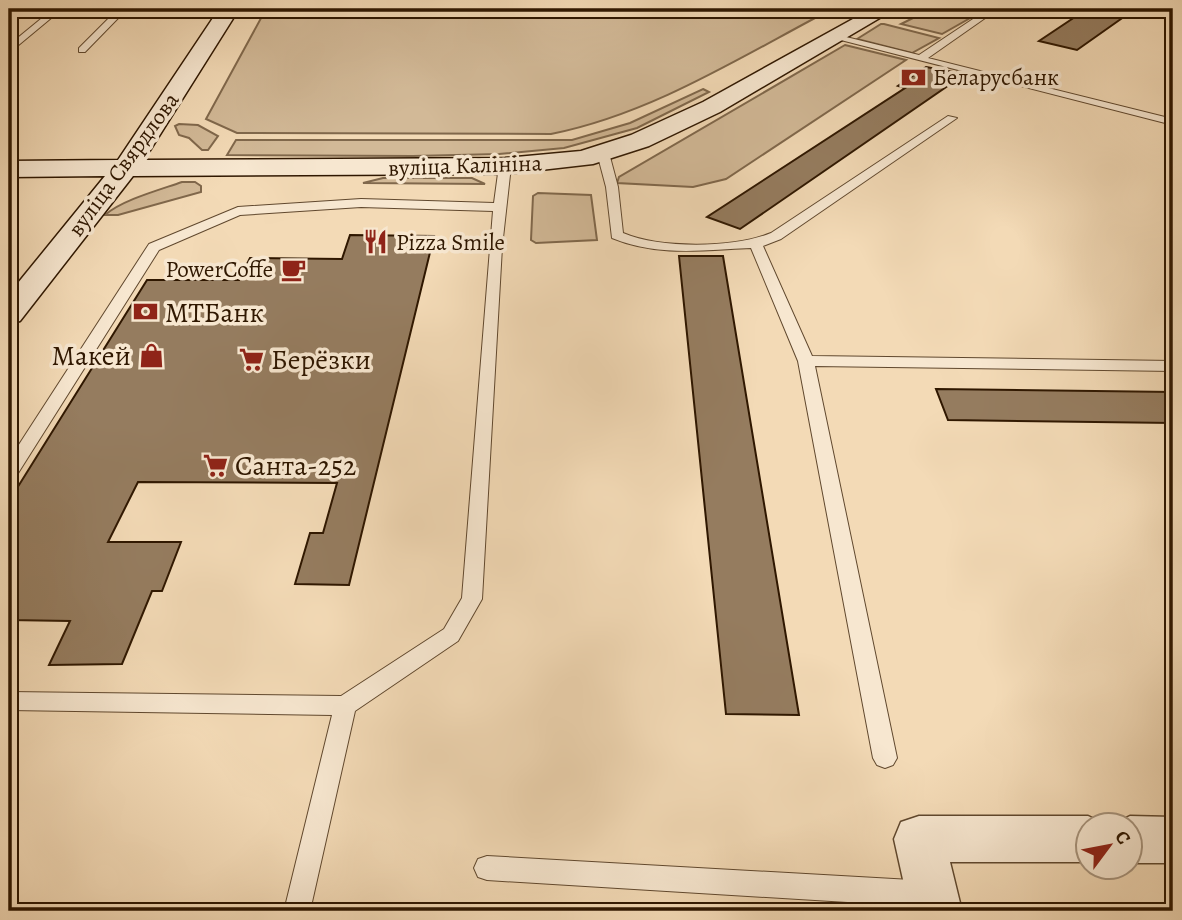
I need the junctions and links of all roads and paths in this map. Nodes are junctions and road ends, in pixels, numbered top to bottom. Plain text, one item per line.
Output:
1 (58, 9) edge
2 (123, 9) edge
3 (229, 9) edge
4 (885, 9) edge
5 (994, 9) edge
6 (834, 37) junction
7 (9, 50) edge
8 (82, 50) dead end
9 (921, 58) junction
10 (952, 118) dead end
11 (157, 122) junction
12 (1173, 122) edge
13 (603, 153) junction
14 (505, 166) junction
15 (16, 169) edge
16 (125, 169) junction
17 (217, 169) junction
18 (499, 207) junction
19 (83, 220) junction
20 (755, 243) junction
21 (9, 314) edge
22 (806, 361) junction
23 (1173, 366) edge
24 (9, 474) edge
25 (9, 701) edge
26 (345, 706) junction
27 (885, 758) dead end
28 (1074, 839) edge
29 (1144, 839) edge
30 (1173, 840) edge
31 (487, 868) dead end
32 (934, 903) edge
33 (297, 911) edge

1 - 7 lane
2 - 8 lane
3 - 11 main road, вуліца Свярдлова
4 - 6 main road, вуліца Калініна
5 - 9 lane
6 - 9 lane
6 - 13 main road, вуліца Калініна
9 - 12 lane
10 - 20 lane
11 - 15 main road
11 - 16 main road, вуліца Свярдлова
11 - 17 main road
13 - 14 main road, вуліца Калініна
13 - 20 lane
14 - 17 main road, вуліца Калініна
14 - 18 lane
15 - 16 main road, вуліца Калініна
15 - 19 main road
16 - 17 main road, вуліца Калініна
16 - 19 main road, вуліца Свярдлова
17 - 19 main road
18 - 24 lane
18 - 26 lane
19 - 21 main road, вуліца Свярдлова
20 - 22 lane
22 - 23 lane
22 - 27 lane
25 - 26 lane
26 - 33 lane
28 - 32 street
29 - 30 street
31 - 32 lane

